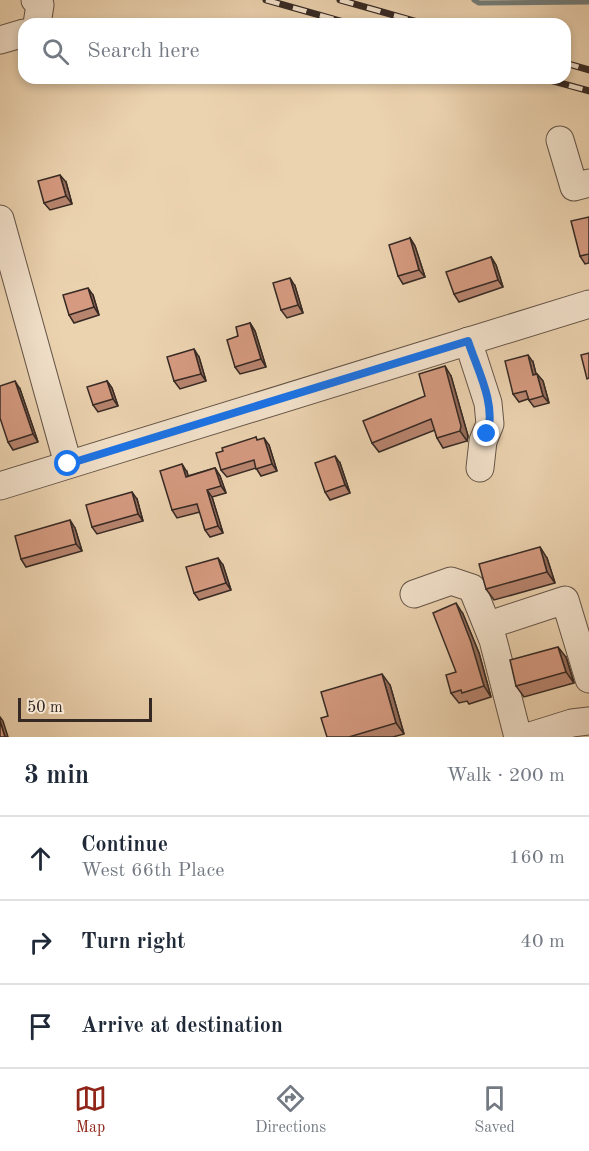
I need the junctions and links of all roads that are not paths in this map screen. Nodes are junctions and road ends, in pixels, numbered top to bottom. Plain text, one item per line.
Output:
1 (35, 0) edge
2 (38, 18) edge
3 (18, 35) edge
4 (0, 40) edge
5 (560, 140) dead end
6 (589, 183) edge
7 (0, 219) edge
8 (589, 304) edge
9 (468, 341) junction
10 (68, 464) junction
11 (480, 468) dead end
12 (0, 486) edge
13 (414, 594) dead end
14 (501, 621) dead end
15 (589, 679) edge
16 (589, 721) edge
17 (518, 737) edge
18 (527, 737) edge

1 - 2 street
3 - 4 street
5 - 6 street
7 - 10 street
8 - 9 street
9 - 10 street
9 - 11 street
10 - 12 street
13 - 17 street
14 - 15 street
16 - 18 street

